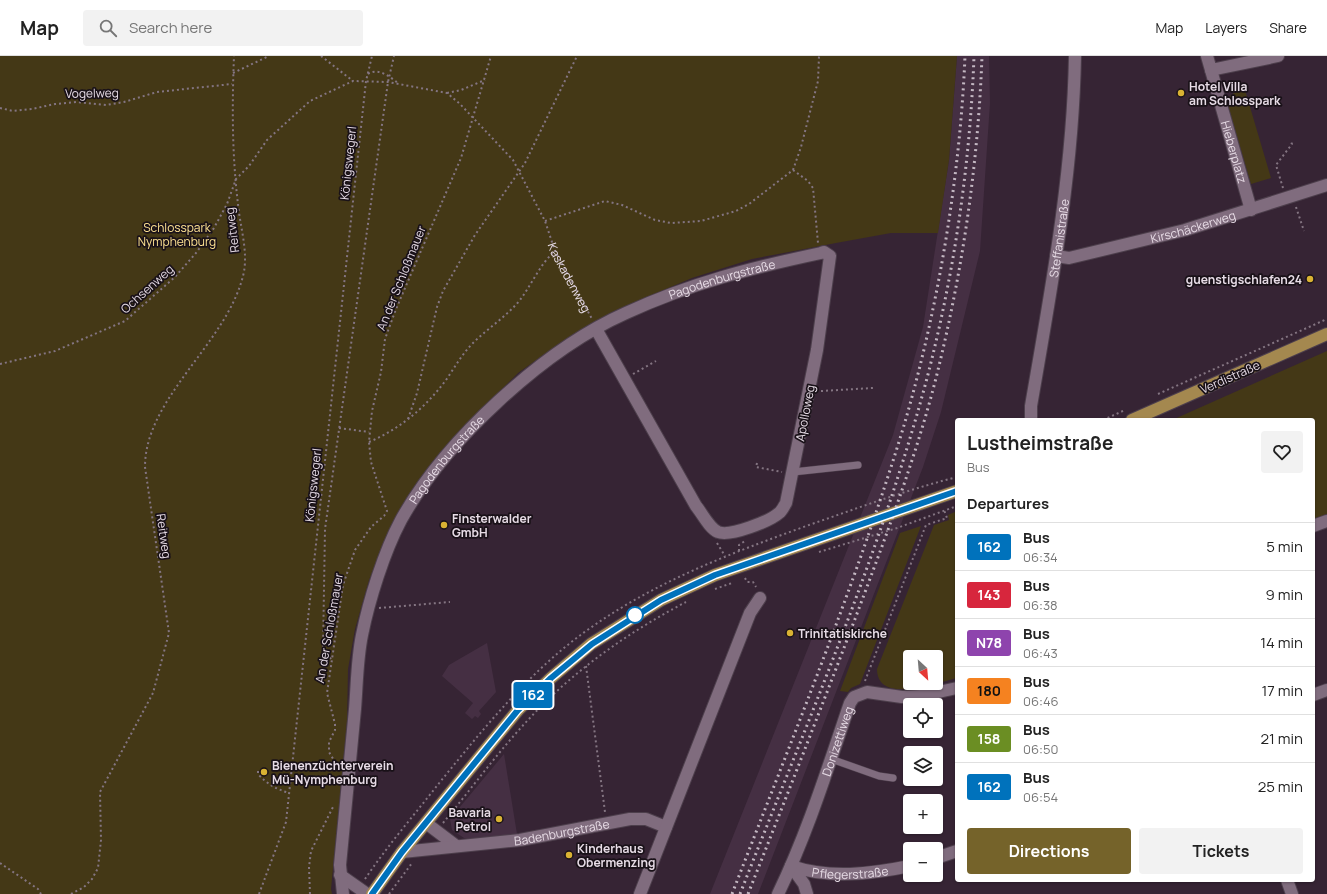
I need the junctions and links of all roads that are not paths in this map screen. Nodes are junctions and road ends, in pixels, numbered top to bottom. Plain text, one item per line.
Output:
1 (1075, 56) edge
2 (1207, 56) edge
3 (1278, 56) edge
4 (1211, 70) junction
5 (1327, 185) edge
6 (1250, 210) junction
7 (821, 253) joint
8 (1056, 256) junction
9 (596, 329) junction
10 (1327, 334) edge
11 (1031, 418) edge
12 (1137, 418) edge
13 (858, 466) dead end
14 (793, 473) junction
15 (955, 492) edge
16 (1327, 521) edge
17 (1315, 525) edge
18 (760, 598) dead end
19 (955, 688) edge
20 (1327, 690) edge
21 (1315, 694) edge
22 (831, 759) junction
23 (893, 778) dead end
24 (426, 823) junction
25 (666, 827) junction
26 (455, 846) junction
27 (402, 852) junction
28 (955, 852) edge
29 (943, 856) edge
30 (792, 866) junction
31 (903, 867) edge
32 (340, 875) junction
33 (1287, 882) edge
34 (363, 891) edge
35 (343, 894) edge
36 (372, 894) edge
37 (640, 894) edge
38 (778, 894) edge
39 (807, 894) edge
40 (1292, 894) edge

1 - 8 street, Steffanistraße
2 - 4 street, Hieberplatz
3 - 4 street
4 - 6 street, Hieberplatz
5 - 6 street, Kirschäckerweg
6 - 8 street, Kirschäckerweg
7 - 9 street, Pagodenburgstraße
7 - 14 street, Apolloweg
8 - 11 street, Steffanistraße
9 - 14 street, Apolloweg
9 - 32 street, Pagodenburgstraße
10 - 12 main road, Verdistraße
13 - 14 lane
15 - 24 main road
16 - 17 street
18 - 25 street
19 - 22 street, Donizettiweg
20 - 21 street
22 - 23 lane
22 - 30 street, Donizettiweg
24 - 26 street
24 - 27 main road
25 - 26 street, Badenburgstraße
25 - 37 street
26 - 27 street, Badenburgstraße
27 - 36 main road
28 - 29 street
30 - 31 street, Pflegerstraße
30 - 38 street, Donizettiweg
30 - 39 street
32 - 34 street
32 - 35 street, Pagodenburgstraße
33 - 40 street

